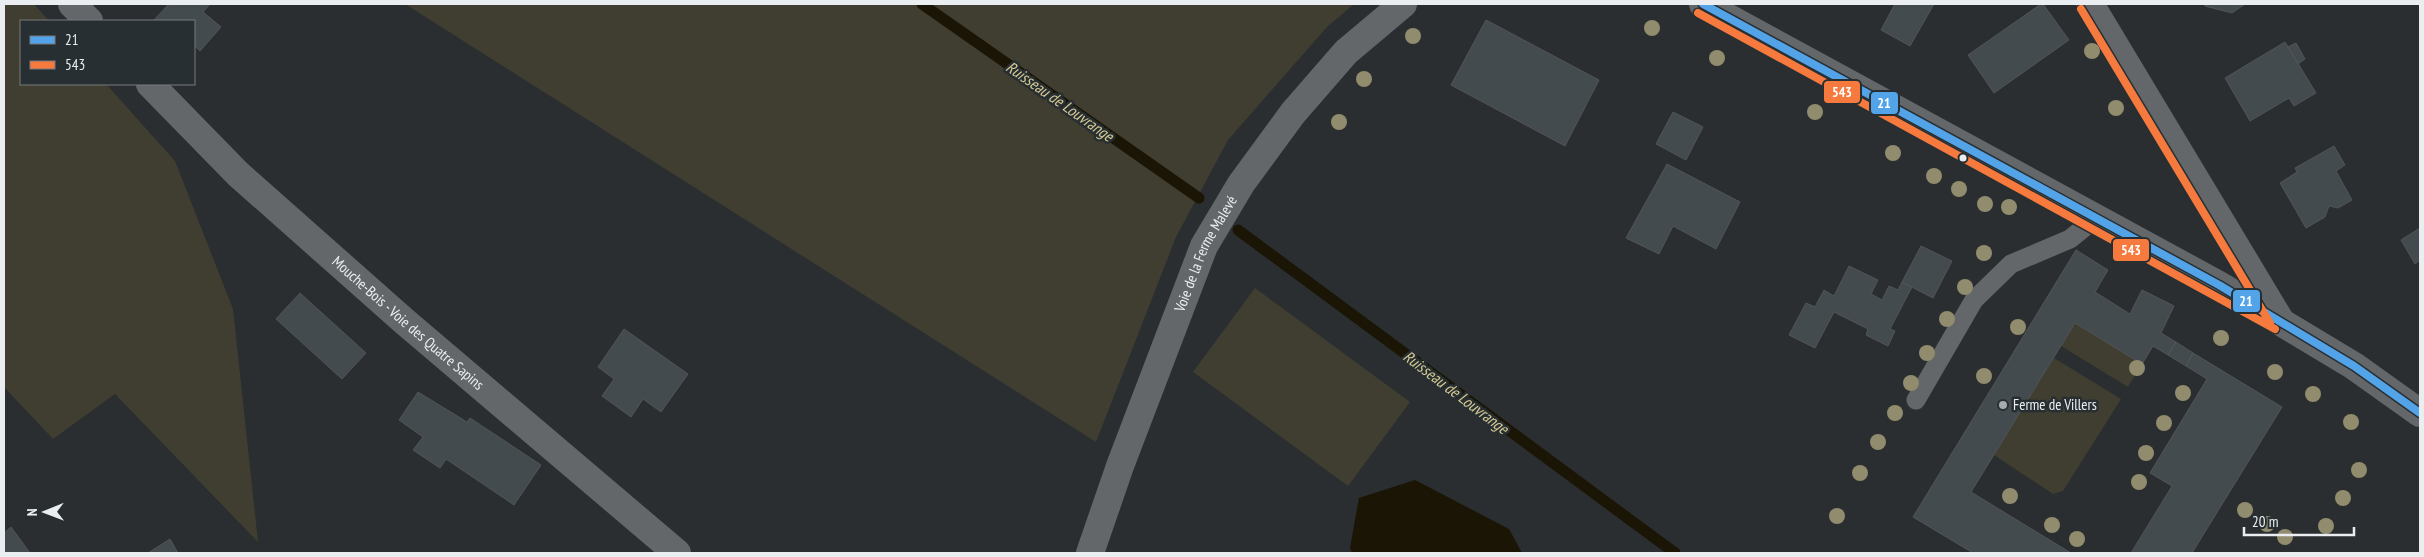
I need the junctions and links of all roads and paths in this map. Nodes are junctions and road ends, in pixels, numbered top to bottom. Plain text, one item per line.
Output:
1 (72, 4) edge
2 (1403, 4) edge
3 (1703, 4) edge
4 (2090, 4) edge
5 (89, 20) edge
6 (151, 85) edge
7 (2096, 218) junction
8 (2280, 320) junction
9 (1916, 400) dead end
10 (2420, 413) edge
11 (677, 553) edge
12 (1090, 553) edge

1 - 5 street
2 - 12 street, Voie de la Ferme Malevé
3 - 7 street
4 - 8 street
6 - 11 street, Mouche-Bois - Voie des Quatre Sapins
7 - 8 street
7 - 9 lane
8 - 10 street

